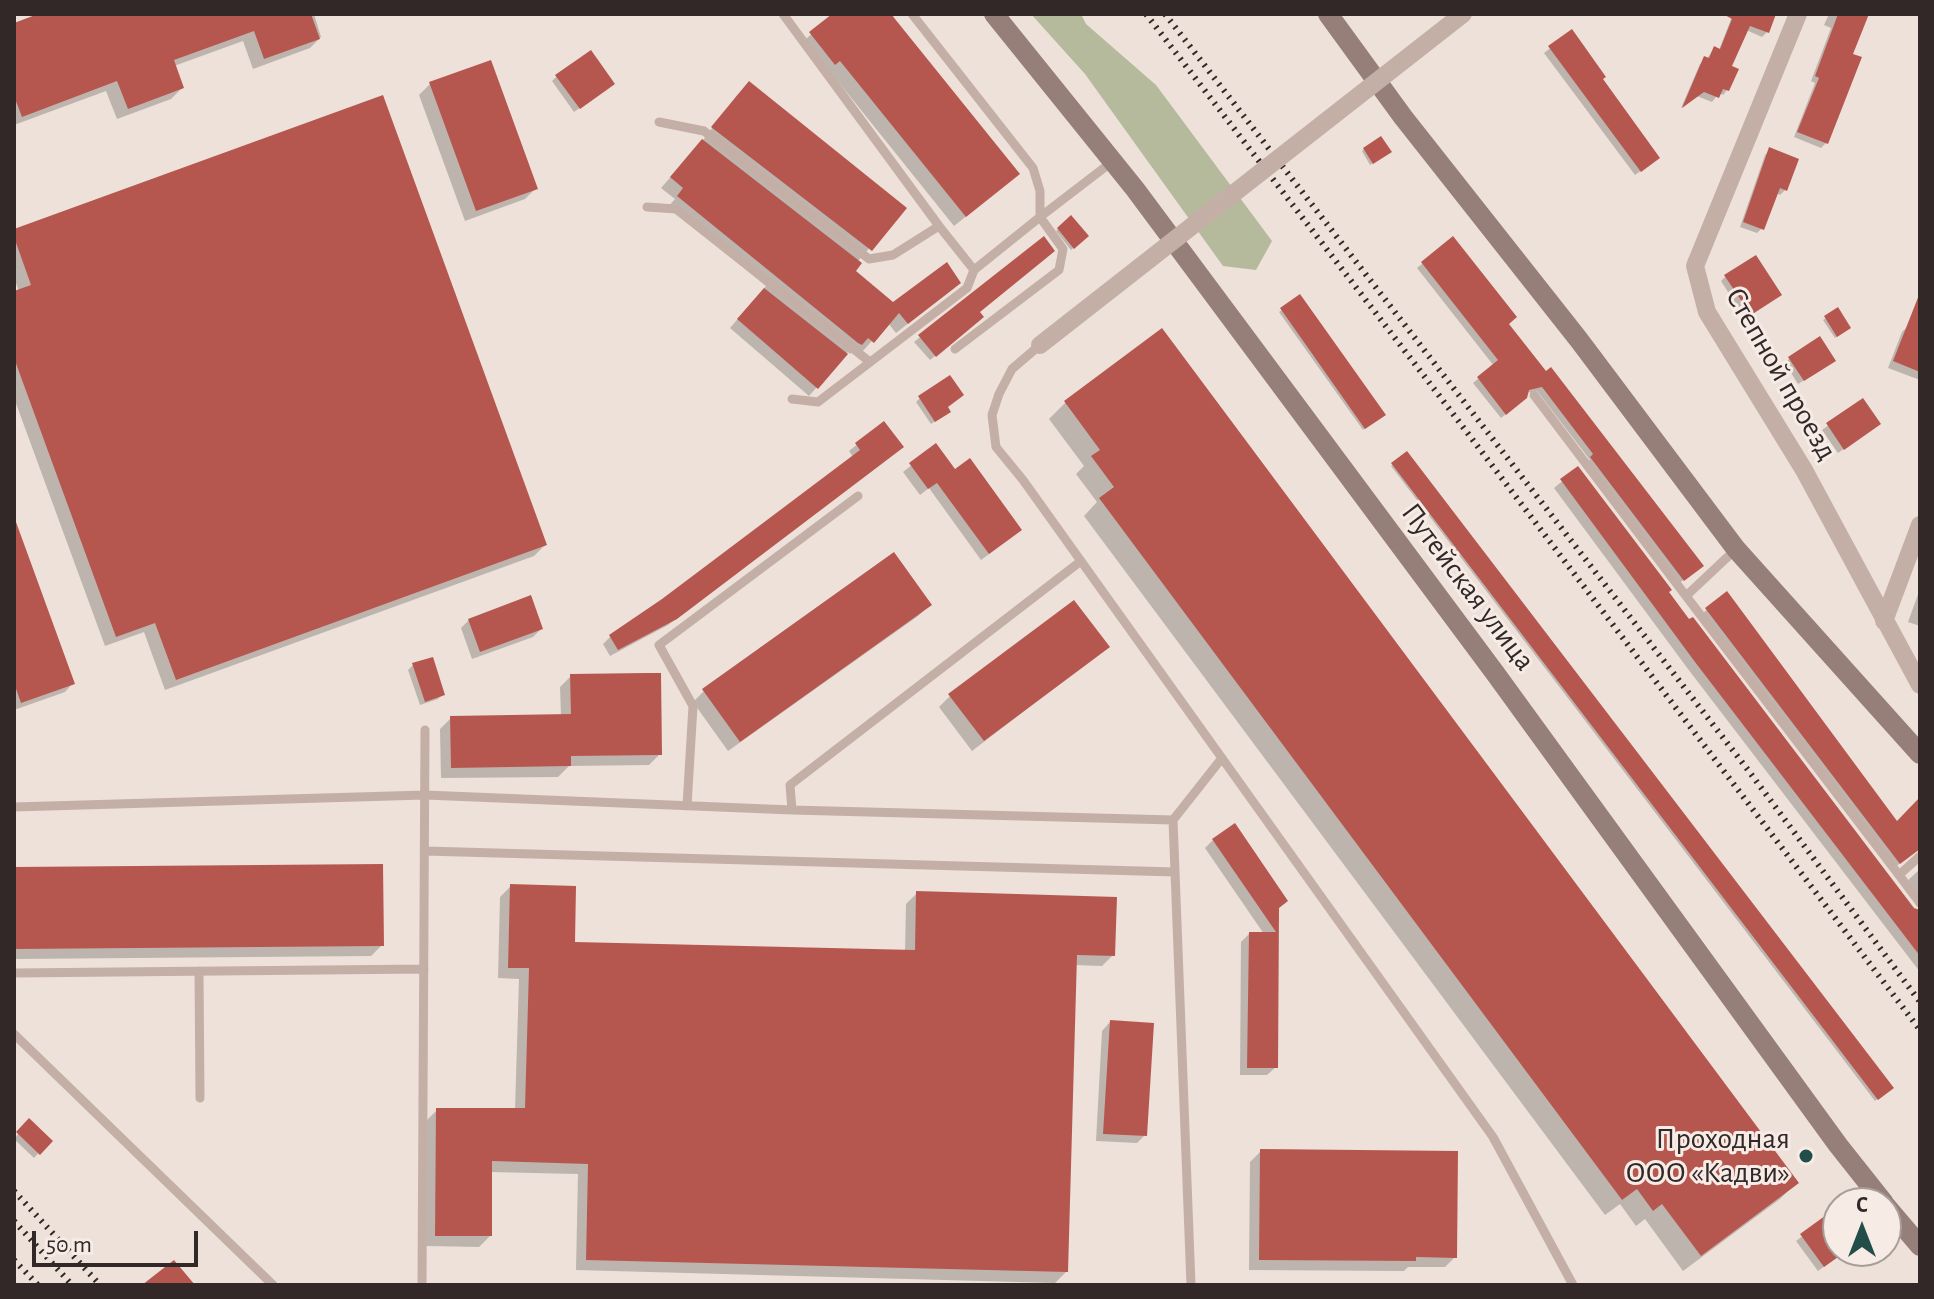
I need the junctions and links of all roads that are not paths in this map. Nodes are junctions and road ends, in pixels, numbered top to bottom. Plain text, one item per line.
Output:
1 (783, 14) edge
2 (912, 14) edge
3 (994, 14) edge
4 (1328, 14) edge
5 (1463, 14) edge
6 (1798, 14) edge
7 (659, 122) dead end
8 (1113, 161) junction
9 (647, 207) dead end
10 (1040, 217) junction
11 (939, 226) junction
12 (974, 270) junction
13 (1040, 345) joint
14 (955, 349) dead end
15 (870, 362) junction
16 (1534, 395) dead end
17 (792, 399) dead end
18 (858, 496) dead end
19 (1920, 525) edge
20 (1736, 549) junction
21 (1081, 561) junction
22 (1686, 596) junction
23 (1884, 621) junction
24 (1920, 685) edge
25 (425, 730) dead end
26 (1920, 754) edge
27 (1222, 758) junction
28 (425, 795) junction
29 (687, 806) junction
30 (14, 807) edge
31 (792, 810) junction
32 (1173, 820) junction
33 (425, 851) junction
34 (1920, 856) edge
35 (1175, 872) junction
36 (1899, 875) junction
37 (1920, 903) edge
38 (424, 969) junction
39 (199, 971) junction
40 (14, 973) edge
41 (14, 1034) edge
42 (200, 1098) dead end
43 (1872, 1187) edge
44 (1902, 1224) edge
45 (1920, 1246) edge
46 (273, 1285) edge
47 (422, 1285) edge
48 (1191, 1285) edge
49 (1573, 1285) edge

1 - 11 lane
2 - 10 lane
3 - 8 main road, Путейская улица
4 - 20 main road
5 - 13 street, bridge
6 - 23 street, Степной проезд
7 - 11 lane
8 - 10 lane
8 - 43 main road, Путейская улица
9 - 15 lane
10 - 12 lane
10 - 14 lane
11 - 12 lane
12 - 15 lane
13 - 21 lane
15 - 17 lane
16 - 22 lane
18 - 29 lane
19 - 23 street
20 - 22 lane
20 - 26 main road
21 - 27 lane
21 - 31 lane
22 - 36 lane
23 - 24 street, Степной проезд
25 - 28 lane
27 - 32 lane
27 - 49 lane
28 - 29 lane
28 - 30 lane
28 - 33 lane
29 - 31 lane
31 - 32 lane
32 - 35 lane
33 - 35 lane
33 - 38 lane
34 - 36 lane
35 - 48 lane
36 - 37 lane
38 - 39 lane
38 - 47 lane
39 - 40 lane
39 - 42 lane
41 - 46 lane
44 - 45 main road, Путейская улица

